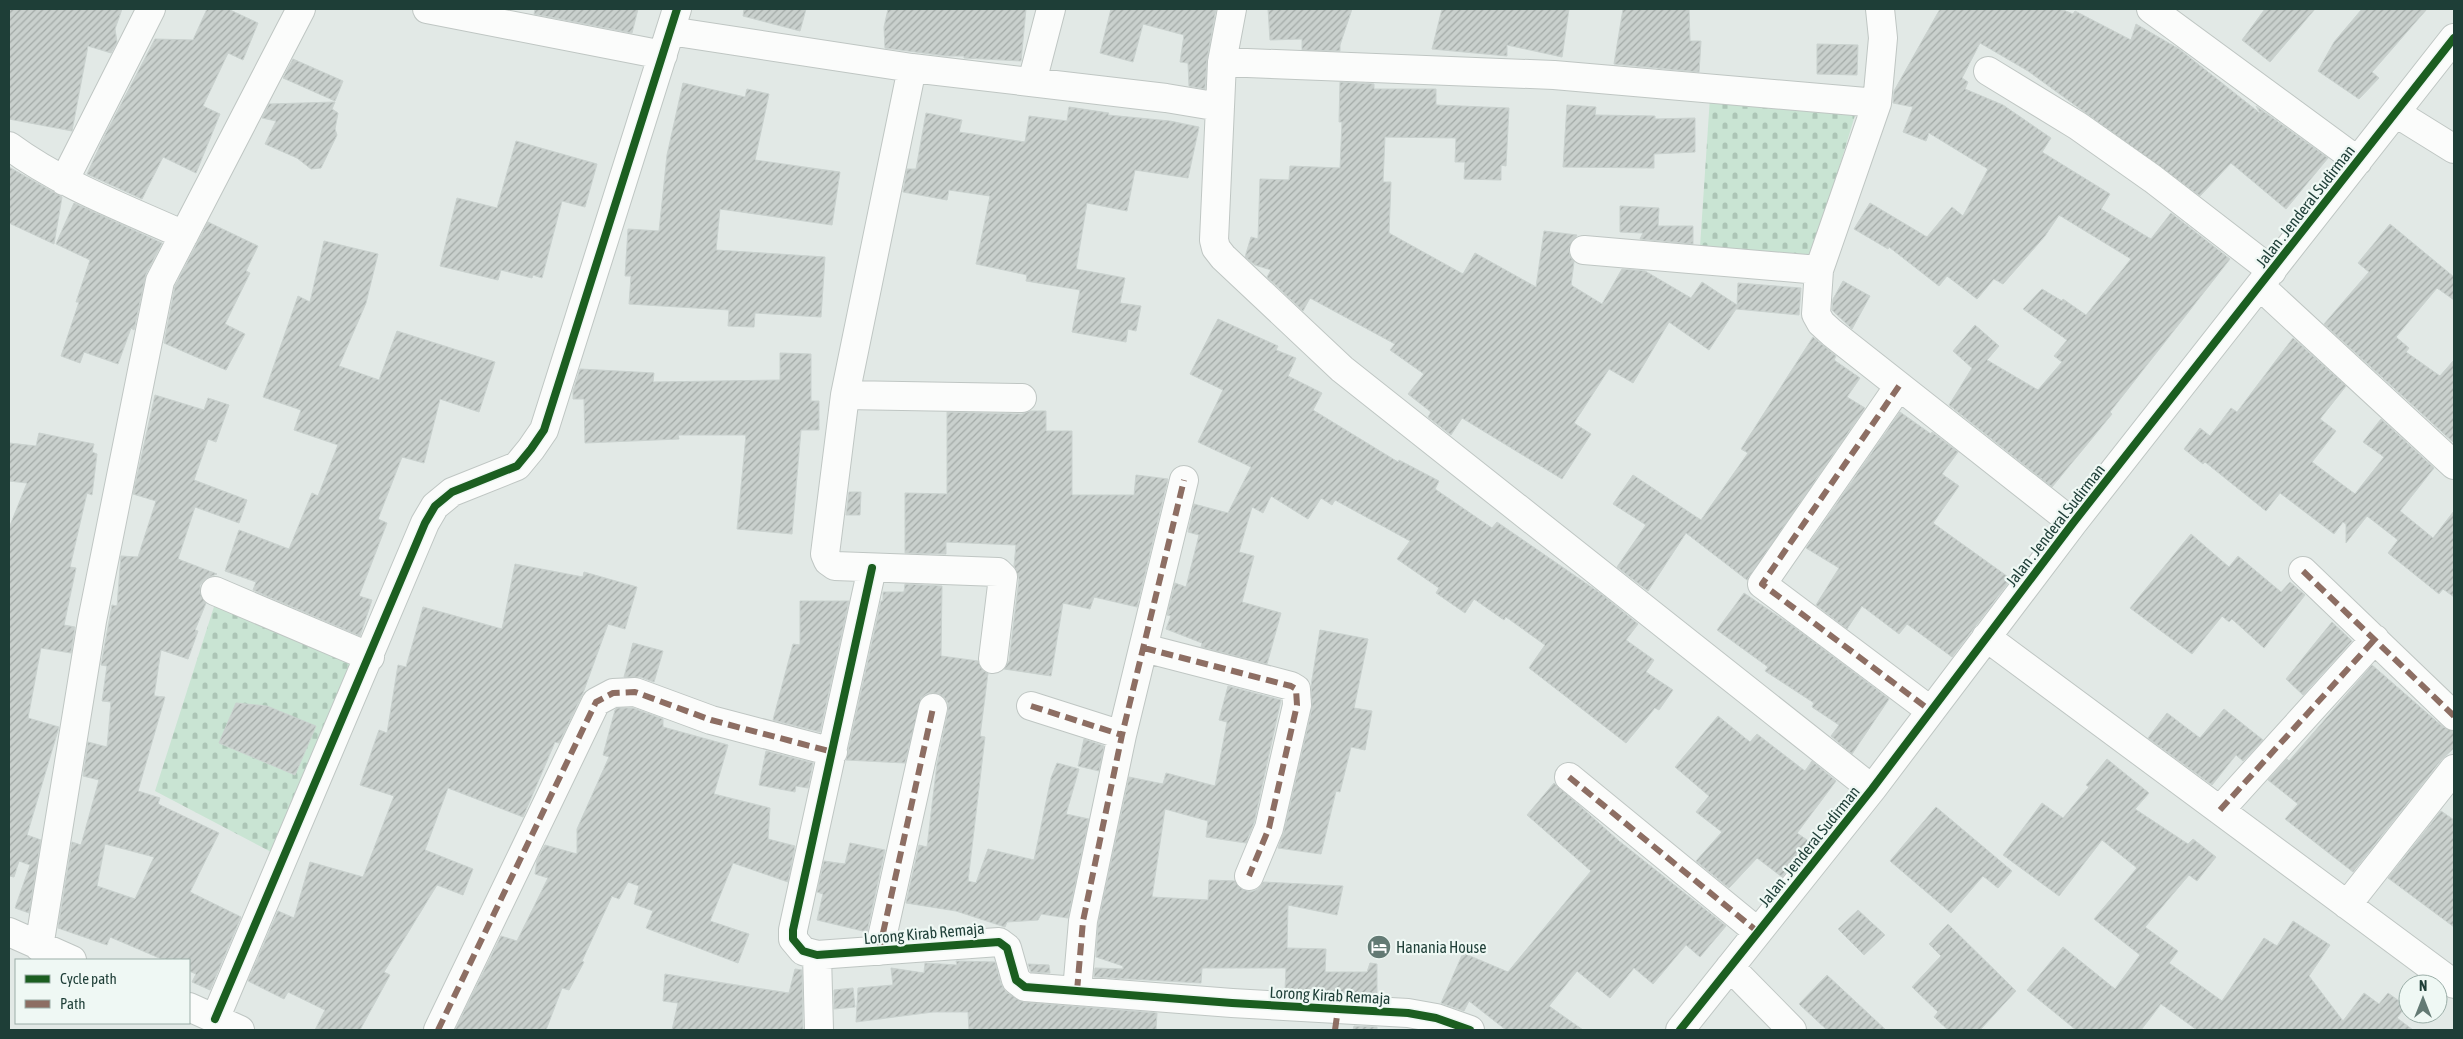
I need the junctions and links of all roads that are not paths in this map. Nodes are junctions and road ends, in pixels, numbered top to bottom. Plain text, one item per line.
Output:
1 (151, 9) edge
2 (301, 9) edge
3 (427, 9) edge
4 (1050, 9) edge
5 (1232, 9) edge
6 (1880, 9) edge
7 (2151, 9) edge
8 (670, 32) edge
9 (2454, 38) edge
10 (1222, 62) junction
11 (912, 68) junction
12 (1988, 72) dead end
13 (1032, 82) junction
14 (1877, 103) junction
15 (1220, 107) junction
16 (2396, 113) junction
17 (9, 146) edge
18 (2454, 149) edge
19 (2358, 161) junction
20 (64, 181) junction
21 (184, 234) junction
22 (1584, 250) dead end
23 (1819, 270) junction
24 (2266, 278) junction
25 (1899, 386) junction
26 (845, 395) junction
27 (1022, 398) dead end
28 (2454, 465) edge
29 (1184, 480) dead end
30 (2073, 523) junction
31 (872, 568) junction
32 (2304, 571) dead end
33 (215, 591) dead end
34 (1986, 637) junction
35 (2375, 639) junction
36 (1144, 648) junction
37 (370, 657) junction
38 (993, 659) dead end
39 (1031, 706) dead end
40 (933, 708) dead end
41 (1931, 711) junction
42 (2454, 716) edge
43 (1122, 735) junction
44 (833, 752) junction
45 (2454, 769) edge
46 (1569, 777) dead end
47 (1872, 789) junction
48 (2220, 810) junction
49 (1249, 876) dead end
50 (2347, 905) junction
51 (9, 932) edge
52 (1758, 932) junction
53 (39, 947) junction
54 (879, 952) junction
55 (817, 955) junction
56 (69, 959) edge
57 (1730, 967) junction
58 (2454, 984) edge
59 (1078, 991) junction
60 (190, 1007) edge
61 (215, 1018) junction
62 (1337, 1020) edge
63 (240, 1030) edge
64 (438, 1030) edge
65 (819, 1030) edge
66 (1470, 1030) edge
67 (1680, 1030) edge
68 (1792, 1030) edge

1 - 20 street
2 - 21 street
3 - 8 street
4 - 13 street
5 - 10 street
6 - 14 street
7 - 19 street
8 - 11 street
8 - 37 street
9 - 16 street, Jalan . Jenderal Sudirman
10 - 14 street
10 - 15 street
11 - 13 street
11 - 26 street
12 - 24 street
13 - 15 street
14 - 23 street
15 - 47 street
16 - 18 street
16 - 19 street, Jalan . Jenderal Sudirman
17 - 20 street
19 - 24 street, Jalan . Jenderal Sudirman
20 - 21 street
21 - 53 street
22 - 23 street
23 - 25 street
24 - 28 street
24 - 30 street, Jalan . Jenderal Sudirman
25 - 30 street
25 - 41 street
26 - 27 street
26 - 31 street
29 - 36 street
30 - 34 street, Jalan . Jenderal Sudirman
31 - 38 street
31 - 44 street
32 - 35 street
33 - 37 street
34 - 41 street, Jalan . Jenderal Sudirman
34 - 48 street
35 - 42 street
35 - 48 street
36 - 43 street
36 - 49 street
37 - 61 street
39 - 43 street
40 - 54 street
41 - 47 street, Jalan . Jenderal Sudirman
43 - 59 street
44 - 55 street
44 - 64 street
45 - 50 street
46 - 52 street
47 - 52 street, Jalan . Jenderal Sudirman
48 - 50 street
50 - 58 street
51 - 53 street
52 - 57 street, Jalan . Jenderal Sudirman
53 - 56 street
54 - 55 street, Lorong Kirab Remaja
54 - 59 street, Lorong Kirab Remaja
55 - 65 street
57 - 67 street, Jalan . Jenderal Sudirman
57 - 68 street
59 - 62 street, Lorong Kirab Remaja
60 - 61 street
61 - 63 street
62 - 66 street, Lorong Kirab Remaja

